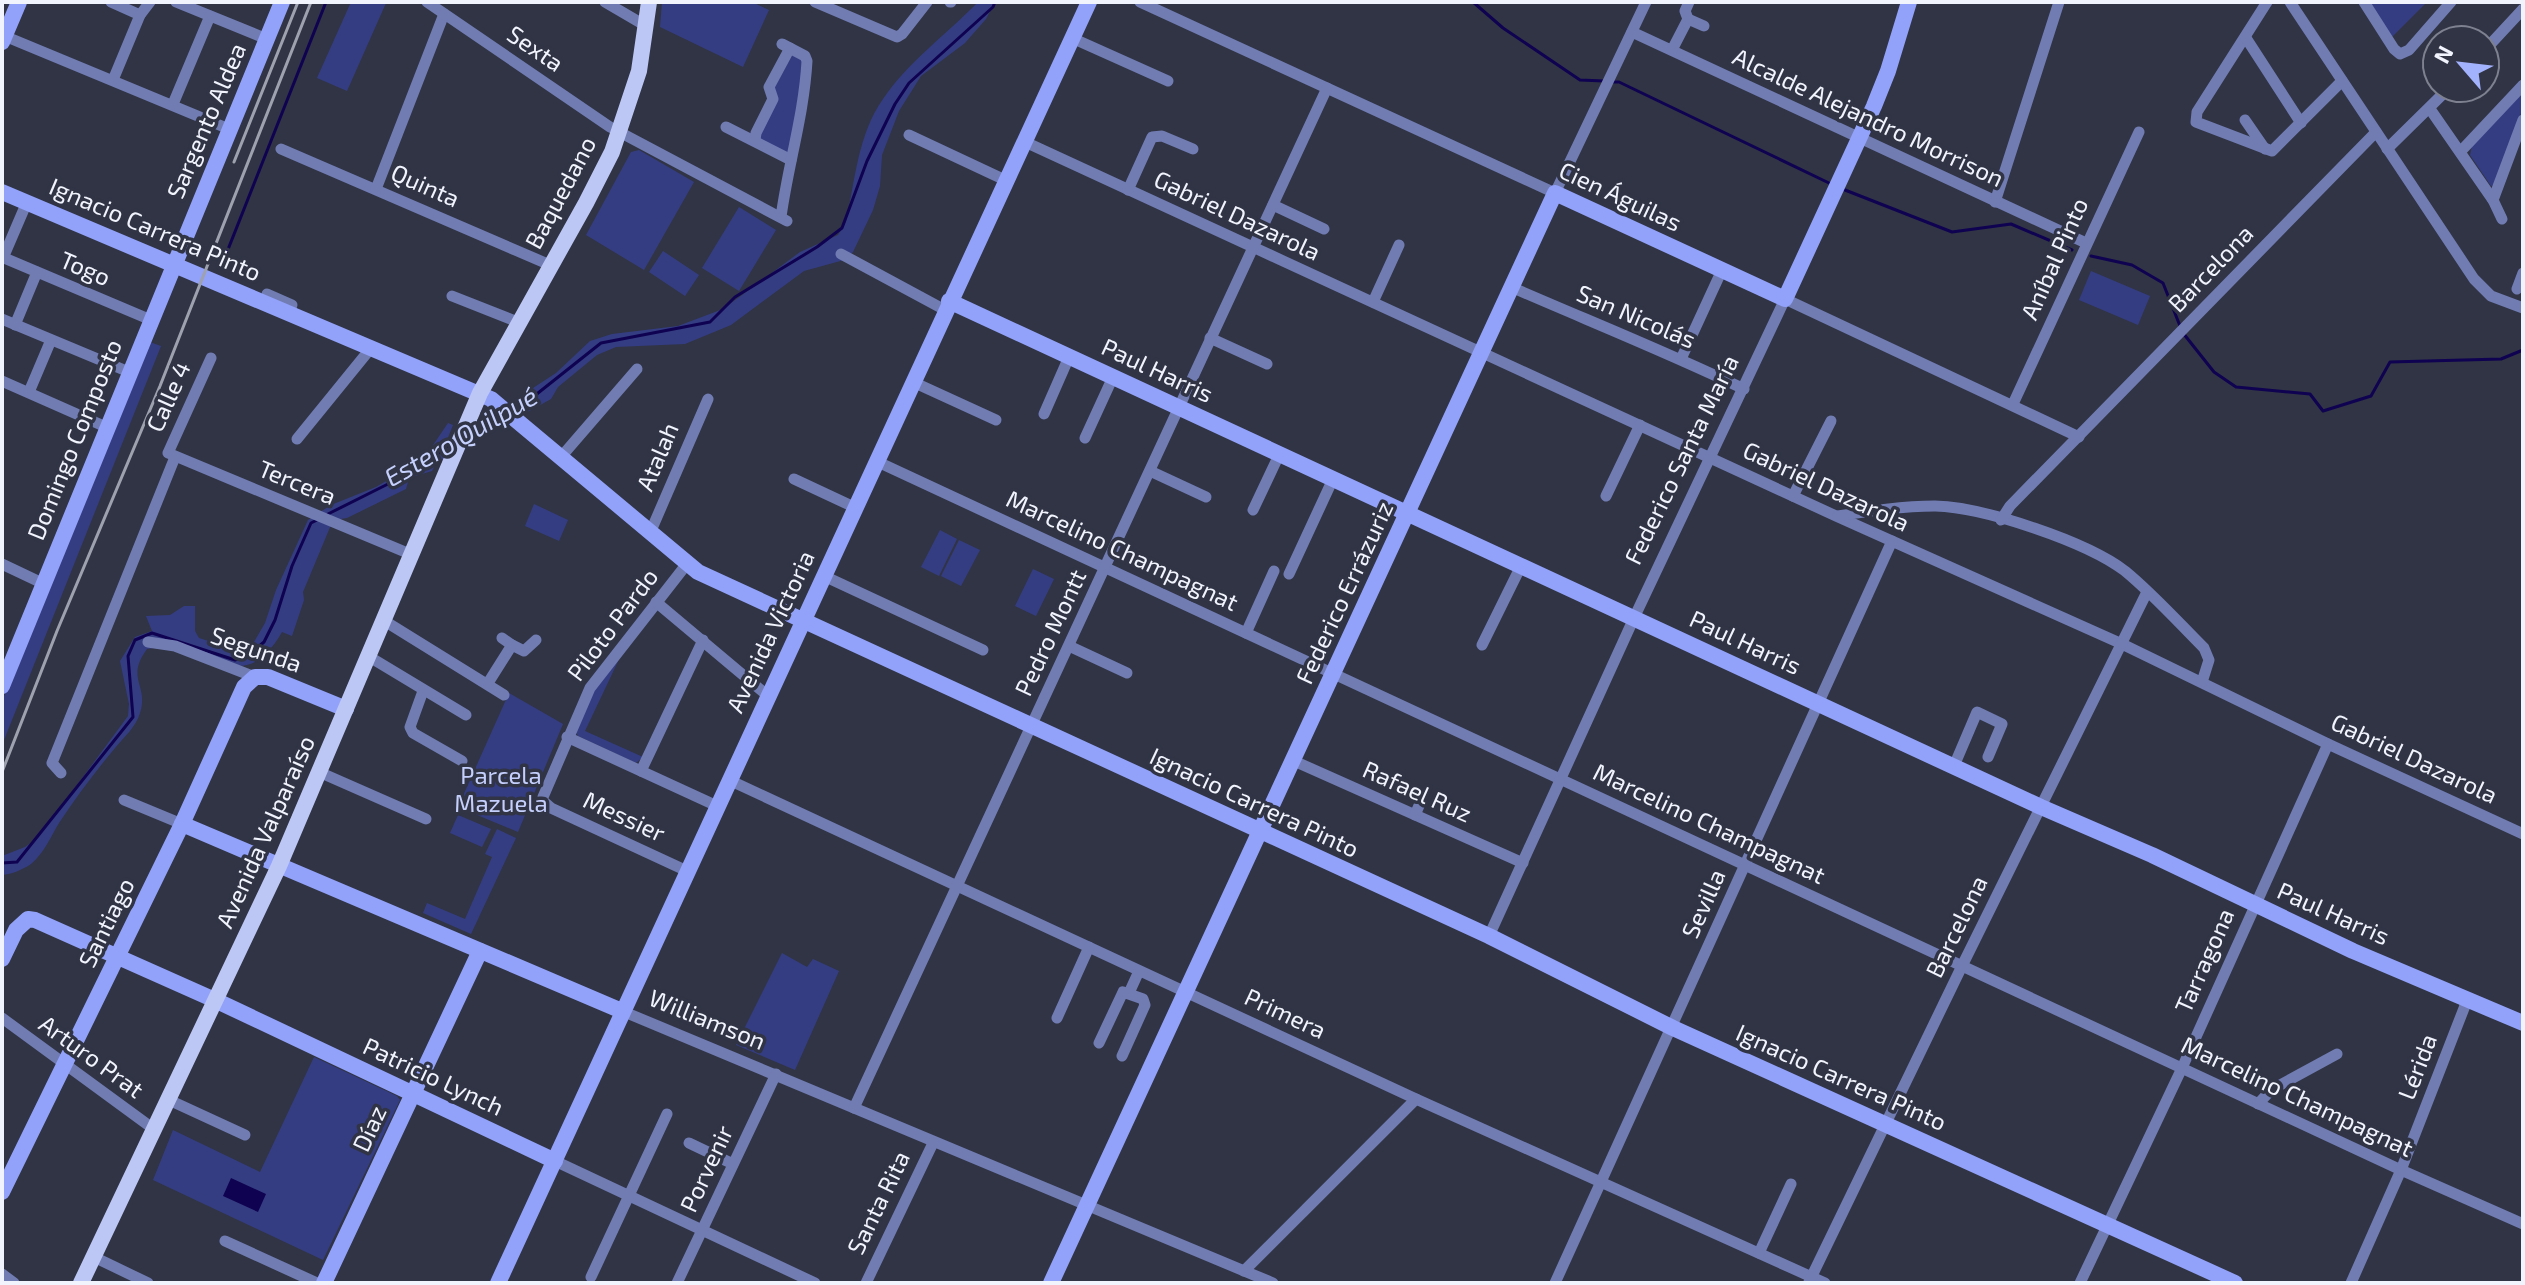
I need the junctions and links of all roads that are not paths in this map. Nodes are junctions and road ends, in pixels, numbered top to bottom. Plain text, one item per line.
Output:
1 (19, 2) edge
2 (111, 2) edge
3 (150, 2) edge
4 (176, 2) edge
5 (282, 2) edge
6 (427, 2) edge
7 (605, 2) edge
8 (649, 2) edge
9 (815, 2) edge
10 (927, 2) edge
11 (1089, 2) edge
12 (1140, 2) edge
13 (1646, 2) edge
14 (1689, 2) edge
15 (2059, 2) edge
16 (2267, 2) edge
17 (2290, 2) edge
18 (2364, 2) edge
19 (2449, 2) edge
20 (1907, 3) edge
21 (1155, 5) edge
22 (2523, 9) edge
23 (444, 14) junction
24 (140, 15) junction
25 (210, 16) junction
26 (1688, 19) junction
27 (646, 26) junction
28 (1704, 26) dead end
29 (1632, 32) junction
30 (2501, 33) edge
31 (3, 37) edge
32 (1072, 38) junction
33 (2246, 38) junction
34 (267, 39) junction
35 (1672, 50) junction
36 (113, 80) junction
37 (1168, 81) dead end
38 (2342, 81) junction
39 (2523, 85) edge
40 (1327, 88) junction
41 (173, 104) junction
42 (2435, 104) edge
43 (2430, 109) junction
44 (2245, 120) dead end
45 (2523, 120) edge
46 (2301, 123) junction
47 (726, 127) dead end
48 (229, 129) junction
49 (619, 131) junction
50 (2139, 132) dead end
51 (2376, 132) junction
52 (909, 135) dead end
53 (1859, 139) junction
54 (755, 140) junction
55 (1023, 141) junction
56 (281, 149) dead end
57 (1193, 149) dead end
58 (2387, 149) junction
59 (2265, 150) junction
60 (2461, 151) junction
61 (791, 160) junction
62 (1005, 180) junction
63 (376, 189) junction
64 (1128, 190) junction
65 (2, 192) edge
66 (1555, 193) junction
67 (2493, 200) junction
68 (27, 202) junction
69 (1995, 202) junction
70 (1273, 205) junction
71 (2502, 219) dead end
72 (1324, 229) dead end
73 (2086, 243) junction
74 (1399, 245) dead end
75 (1252, 248) junction
76 (841, 254) dead end
77 (2, 258) edge
78 (174, 263) joint
79 (550, 265) junction
80 (1722, 270) junction
81 (37, 272) junction
82 (2523, 273) edge
83 (1511, 287) junction
84 (2517, 289) dead end
85 (267, 294) dead end
86 (452, 296) dead end
87 (1785, 299) junction
88 (1373, 302) junction
89 (947, 306) junction
90 (2523, 308) edge
91 (288, 313) junction
92 (2, 319) edge
93 (151, 320) junction
94 (518, 322) junction
95 (15, 325) junction
96 (1210, 338) junction
97 (51, 340) junction
98 (371, 348) junction
99 (1482, 353) junction
100 (1069, 357) junction
101 (211, 358) dead end
102 (1681, 359) junction
103 (1267, 364) dead end
104 (637, 369) dead end
105 (129, 372) junction
106 (1113, 377) junction
107 (2, 381) edge
108 (913, 382) junction
109 (1744, 389) junction
110 (29, 392) junction
111 (480, 393) junction
112 (708, 399) dead end
113 (2013, 404) junction
114 (1178, 408) junction
115 (1044, 414) dead end
116 (996, 420) dead end
117 (1831, 421) dead end
118 (1640, 425) junction
119 (106, 427) junction
120 (2079, 437) junction
121 (1085, 438) dead end
122 (297, 439) dead end
123 (172, 455) junction
124 (1279, 455) junction
125 (561, 457) junction
126 (1710, 458) junction
127 (878, 462) junction
128 (1150, 471) junction
129 (794, 479) dead end
130 (1333, 479) junction
131 (1606, 496) dead end
132 (1793, 496) junction
133 (1206, 497) dead end
134 (856, 508) junction
135 (1253, 510) dead end
136 (1408, 514) junction
137 (1836, 516) junction
138 (2001, 520) junction
139 (650, 533) junction
140 (1892, 541) junction
141 (410, 554) junction
142 (2, 564) edge
143 (686, 565) junction
144 (1521, 566) junction
145 (1105, 567) junction
146 (1274, 571) dead end
147 (1289, 574) dead end
148 (824, 576) junction
149 (42, 583) junction
150 (2147, 592) junction
151 (656, 602) junction
152 (1634, 618) junction
153 (383, 620) junction
154 (803, 622) junction
155 (1246, 633) junction
156 (536, 640) dead end
157 (703, 640) junction
158 (148, 642) dead end
159 (2122, 644) junction
160 (1482, 645) dead end
161 (1069, 646) junction
162 (983, 650) dead end
163 (7, 655) edge
164 (368, 656) junction
165 (1127, 673) dead end
166 (1334, 674) junction
167 (255, 677) junction
168 (2202, 682) junction
169 (488, 683) junction
170 (2, 686) edge
171 (423, 691) junction
172 (504, 695) dead end
173 (768, 696) junction
174 (1818, 703) junction
175 (346, 709) junction
176 (466, 715) dead end
177 (1032, 727) junction
178 (567, 737) junction
179 (2328, 744) junction
180 (1988, 757) dead end
181 (462, 761) dead end
182 (1294, 761) junction
183 (1954, 766) junction
184 (641, 771) junction
185 (319, 772) junction
186 (61, 773) dead end
187 (1561, 779) junction
188 (729, 780) junction
189 (124, 800) dead end
190 (543, 801) joint
191 (1421, 801) dead end
192 (717, 806) junction
193 (2041, 807) junction
194 (1415, 815) junction
195 (426, 819) dead end
196 (182, 824) junction
197 (1260, 832) junction
198 (2523, 834) edge
199 (1523, 863) junction
200 (1745, 865) junction
201 (279, 866) junction
202 (687, 871) junction
203 (958, 887) junction
204 (2254, 905) junction
205 (1489, 936) junction
206 (1089, 947) junction
207 (480, 951) junction
208 (118, 956) junction
209 (2, 959) edge
210 (1962, 966) junction
211 (1139, 971) junction
212 (1185, 992) junction
213 (1129, 993) junction
214 (2468, 998) junction
215 (217, 1001) junction
216 (622, 1011) junction
217 (2, 1018) edge
218 (1057, 1018) dead end
219 (2523, 1023) edge
220 (1673, 1028) junction
221 (1099, 1043) dead end
222 (2337, 1054) dead end
223 (1122, 1056) dead end
224 (63, 1064) junction
225 (2182, 1068) junction
226 (776, 1074) junction
227 (413, 1094) junction
228 (1416, 1099) junction
229 (169, 1100) junction
230 (2258, 1104) junction
231 (854, 1108) junction
232 (667, 1114) dead end
233 (1885, 1125) junction
234 (155, 1130) junction
235 (245, 1135) dead end
236 (689, 1143) dead end
237 (933, 1143) junction
238 (555, 1161) junction
239 (733, 1164) junction
240 (2401, 1170) junction
241 (1601, 1182) junction
242 (1791, 1184) dead end
243 (2, 1192) edge
244 (629, 1195) junction
245 (1087, 1204) junction
246 (2523, 1224) edge
247 (2108, 1226) junction
248 (702, 1230) junction
249 (225, 1241) dead end
250 (1759, 1253) junction
251 (94, 1257) junction
252 (1244, 1271) junction
253 (2, 1274) edge
254 (591, 1277) dead end
255 (1811, 1280) edge
256 (14, 1283) edge
257 (81, 1283) edge
258 (148, 1283) edge
259 (317, 1283) edge
260 (324, 1283) edge
261 (498, 1283) edge
262 (677, 1283) edge
263 (815, 1283) edge
264 (866, 1283) edge
265 (1051, 1283) edge
266 (1273, 1283) edge
267 (1555, 1283) edge
268 (1825, 1283) edge
269 (2080, 1283) edge
270 (2235, 1283) edge
271 (2351, 1283) edge

1 - 31 street
2 - 24 street
3 - 24 street
4 - 25 street
5 - 34 street, Sargento Aldea
6 - 23 street, Sexta
7 - 27 street
8 - 27 main road, Baquedano
9 - 10 street
11 - 32 street, Avenida Victoria
12 - 21 street, Cien Águilas
13 - 29 street, Federico Errázuriz
14 - 26 street
15 - 69 street
16 - 33 street
17 - 38 street
18 - 19 street
20 - 53 street, Federico Santa María
21 - 40 street, Cien Águilas
22 - 30 street
23 - 49 street, Sexta
23 - 63 street
24 - 36 street
25 - 34 street
25 - 41 street
26 - 28 street
26 - 35 street
27 - 49 main road, Baquedano
29 - 35 street, Alcalde Alejandro Morrison
29 - 66 street, Federico Errázuriz
31 - 36 street
32 - 37 street
32 - 55 street, Avenida Victoria
33 - 46 street
33 - 59 street
34 - 48 street, Sargento Aldea
35 - 53 street, Alcalde Alejandro Morrison
36 - 41 street
38 - 46 street
38 - 51 street
39 - 60 street
40 - 66 street, Cien Águilas
40 - 70 street, Pedro Montt
41 - 48 street
42 - 43 street
43 - 58 street
43 - 60 street
44 - 59 street
45 - 67 street
46 - 59 street
47 - 54 street
48 - 78 street, Sargento Aldea
49 - 61 street, Sexta
49 - 79 main road, Baquedano
50 - 73 street, Aníbal Pinto
51 - 58 street
51 - 120 street, Barcelona
52 - 62 street
53 - 69 street, Alcalde Alejandro Morrison
53 - 87 street, Federico Santa María
54 - 61 street
54 - 61 street
55 - 62 street, Avenida Victoria
55 - 64 street, Gabriel Dazarola
56 - 63 street, Quinta
57 - 64 street
58 - 90 street
60 - 67 street
62 - 89 street, Avenida Victoria
63 - 79 street, Quinta
64 - 75 street, Gabriel Dazarola
65 - 68 street, Ignacio Carrera Pinto
66 - 80 street, Cien Águilas
66 - 83 street, Federico Errázuriz
67 - 71 street
68 - 77 street
68 - 91 street, Ignacio Carrera Pinto
69 - 73 street, Alcalde Alejandro Morrison
70 - 72 street
70 - 75 street, Pedro Montt
73 - 113 street, Aníbal Pinto
74 - 88 street
75 - 88 street, Gabriel Dazarola
75 - 96 street, Pedro Montt
76 - 89 street
77 - 81 street, Togo
78 - 93 street, Domingo Composto
79 - 94 main road, Baquedano
80 - 87 street, Cien Águilas
80 - 102 street
81 - 93 street, Togo
81 - 95 street
82 - 84 street
83 - 99 street, Federico Errázuriz
83 - 102 street, San Nicolás
85 - 91 street, Ignacio Carrera Pinto
86 - 94 street
87 - 109 street, Federico Santa María
87 - 113 street, Cien Águilas
88 - 99 street, Gabriel Dazarola
89 - 100 street, Paul Harris
89 - 108 street, Avenida Victoria
91 - 98 street, Ignacio Carrera Pinto
92 - 95 street
93 - 105 street, Domingo Composto
94 - 111 main road, Baquedano
95 - 97 street
96 - 103 street
96 - 114 street, Pedro Montt
97 - 105 street
97 - 110 street
98 - 111 street, Ignacio Carrera Pinto
98 - 122 street
99 - 118 street, Gabriel Dazarola
99 - 136 street, Federico Errázuriz
100 - 106 street, Paul Harris
100 - 115 street
101 - 123 street, Calle 4
102 - 109 street, San Nicolás
104 - 125 street
105 - 119 street, Domingo Composto
106 - 114 street, Paul Harris
106 - 121 street
107 - 110 street
108 - 116 street
108 - 127 street, Avenida Victoria
109 - 126 street, Federico Santa María
110 - 119 street
111 - 125 street, Ignacio Carrera Pinto
111 - 141 main road, Avenida Valparaíso
112 - 139 street, Atalah
113 - 120 street, Cien Águilas
114 - 124 street, Paul Harris
114 - 128 street, Pedro Montt
117 - 132 street
118 - 126 street, Gabriel Dazarola
118 - 131 street
119 - 149 street, Domingo Composto
120 - 138 street
123 - 141 street, Tercera
123 - 186 street, Calle 4
124 - 130 street, Paul Harris
124 - 135 street
125 - 139 street, Ignacio Carrera Pinto
126 - 132 street, Gabriel Dazarola
126 - 152 street, Federico Santa María
127 - 134 street, Avenida Victoria
127 - 145 street, Marcelino Champagnat
128 - 133 street
128 - 145 street, Pedro Montt
129 - 134 street
130 - 136 street, Paul Harris
130 - 147 street
132 - 137 street, Gabriel Dazarola
134 - 148 street, Avenida Victoria
136 - 144 street, Paul Harris
136 - 166 street, Federico Errázuriz
137 - 138 street
137 - 140 street, Gabriel Dazarola
138 - 150 street
139 - 143 street, Ignacio Carrera Pinto
140 - 159 street, Gabriel Dazarola
140 - 174 street, Sevilla
141 - 153 main road, Avenida Valparaíso
142 - 149 street
143 - 151 street, Piloto Pardo
143 - 154 street, Ignacio Carrera Pinto
144 - 152 street, Paul Harris
144 - 160 street
145 - 155 street, Marcelino Champagnat
145 - 161 street, Pedro Montt
146 - 155 street
148 - 154 street, Avenida Victoria
148 - 162 street
149 - 163 street, Domingo Composto
150 - 159 street, Barcelona
150 - 168 street
151 - 157 street
151 - 178 street, Piloto Pardo
152 - 174 street, Paul Harris
152 - 187 street, Federico Santa María
153 - 164 main road, Avenida Valparaíso
153 - 169 street
154 - 173 street, Avenida Victoria
154 - 177 street, Ignacio Carrera Pinto
155 - 166 street, Marcelino Champagnat
156 - 169 street
157 - 173 street
157 - 184 street
158 - 167 street, Segunda
159 - 168 street, Gabriel Dazarola
159 - 193 street, Barcelona
161 - 165 street
161 - 177 street, Pedro Montt
163 - 170 street, Domingo Composto
164 - 171 street
164 - 175 main road, Avenida Valparaíso
166 - 182 street, Federico Errázuriz
166 - 187 street, Marcelino Champagnat
167 - 175 street, Segunda
167 - 196 street, Santiago
168 - 179 street, Gabriel Dazarola
169 - 172 street
171 - 176 street
171 - 181 street
173 - 188 street, Avenida Victoria
174 - 183 street, Paul Harris
174 - 200 street, Sevilla
175 - 185 main road, Avenida Valparaíso
177 - 197 street, Ignacio Carrera Pinto
177 - 203 street, Pedro Montt
178 - 184 street
178 - 190 street, Piloto Pardo
179 - 198 street, Gabriel Dazarola
179 - 204 street, Tarragona
180 - 183 street
182 - 194 street, Rafael Ruz
182 - 197 street, Federico Errázuriz
183 - 193 street, Paul Harris
184 - 192 street
185 - 195 street
185 - 201 main road, Avenida Valparaíso
187 - 199 street, Federico Santa María
187 - 200 street, Marcelino Champagnat
188 - 192 street, Avenida Victoria
188 - 203 street, Primera
189 - 196 street, Williamson
190 - 202 street, Messier
191 - 194 street
192 - 202 street, Avenida Victoria
193 - 204 street, Paul Harris
193 - 210 street, Barcelona
194 - 199 street, Rafael Ruz
196 - 201 street, Williamson
196 - 208 street, Santiago
197 - 205 street, Ignacio Carrera Pinto
197 - 212 street, Federico Errázuriz
199 - 205 street, Federico Santa María
200 - 210 street, Marcelino Champagnat
200 - 220 street, Sevilla
201 - 207 street, Williamson
201 - 215 main road, Avenida Valparaíso
202 - 216 street, Avenida Victoria
203 - 206 street, Primera
203 - 231 street, Pedro Montt
204 - 214 street, Paul Harris
204 - 225 street, Tarragona
205 - 220 street, Ignacio Carrera Pinto
206 - 211 street, Primera
206 - 218 street
207 - 216 street, Williamson
207 - 227 street, Díaz
208 - 209 street, Patricio Lynch
208 - 215 street, Patricio Lynch
208 - 224 street, Santiago
210 - 225 street, Marcelino Champagnat
210 - 233 street, Barcelona
211 - 212 street, Primera
211 - 213 street
212 - 228 street, Primera
212 - 245 street, Federico Errázuriz
213 - 221 street
213 - 223 street
214 - 219 street, Paul Harris
214 - 240 street, Lérida
215 - 227 street, Patricio Lynch
215 - 229 main road, Avenida Valparaíso
216 - 226 street, Williamson
216 - 238 street, Avenida Victoria
217 - 224 street, Arturo Prat
220 - 233 street, Ignacio Carrera Pinto
220 - 241 street, Sevilla
222 - 230 street
224 - 234 street, Arturo Prat
224 - 243 street, Santiago
225 - 230 street, Marcelino Champagnat
225 - 247 street, Tarragona
226 - 231 street, Williamson
226 - 239 street, Porvenir
227 - 238 street, Patricio Lynch
227 - 260 street, Díaz
228 - 241 street, Primera
228 - 252 street
229 - 234 main road, Avenida Valparaíso
229 - 235 street
230 - 240 street, Marcelino Champagnat
231 - 237 street, Williamson
232 - 244 street
233 - 247 street, Ignacio Carrera Pinto
233 - 255 street, Barcelona
234 - 251 main road, Avenida Valparaíso
236 - 239 street
237 - 245 street, Williamson
237 - 264 street, Santa Rita
238 - 244 street, Patricio Lynch
238 - 261 street, Avenida Victoria
239 - 248 street, Porvenir
240 - 246 street, Marcelino Champagnat
240 - 271 street, Lérida
241 - 250 street, Primera
241 - 267 street, Sevilla
242 - 250 street
244 - 248 street, Patricio Lynch
244 - 254 street
245 - 252 street, Williamson
245 - 265 street, Federico Errázuriz
247 - 269 street, Tarragona
247 - 270 street, Ignacio Carrera Pinto
248 - 262 street, Porvenir
248 - 263 street, Patricio Lynch
249 - 259 street
250 - 255 street, Primera
251 - 257 main road, Avenida Valparaíso
251 - 258 street
252 - 266 street, Williamson
253 - 256 street
255 - 268 street, Primera

